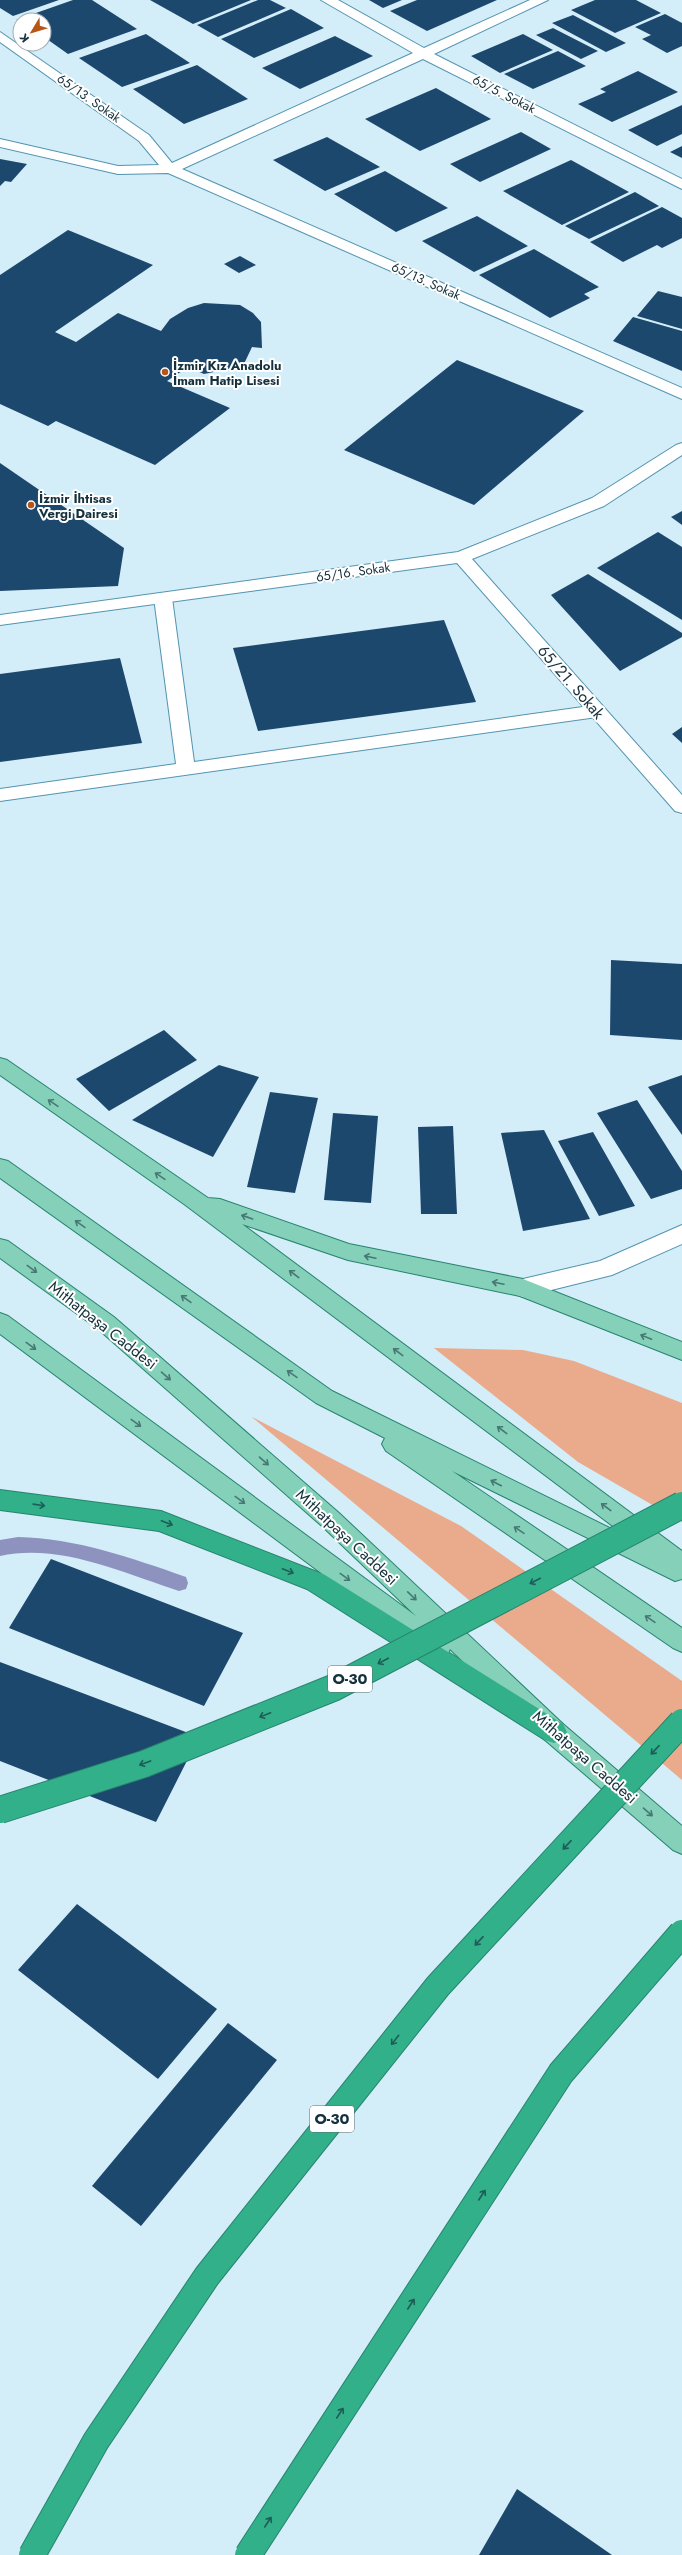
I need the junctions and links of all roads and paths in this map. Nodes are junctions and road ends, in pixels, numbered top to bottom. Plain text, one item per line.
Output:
1 (328, 0) edge
2 (541, 0) edge
3 (5, 44) edge
4 (424, 54) junction
5 (0, 143) edge
6 (170, 169) junction
7 (682, 185) edge
8 (682, 394) edge
9 (682, 448) edge
10 (460, 557) junction
11 (163, 598) junction
12 (0, 620) edge
13 (597, 711) junction
14 (186, 769) junction
15 (0, 795) edge
16 (682, 807) edge
17 (0, 1065) edge
18 (0, 1167) edge
19 (192, 1198) junction
20 (682, 1233) edge
21 (0, 1246) edge
22 (523, 1288) junction
23 (0, 1322) edge
24 (682, 1351) edge
25 (324, 1397) junction
26 (0, 1500) edge
27 (682, 1505) edge
28 (682, 1564) edge
29 (682, 1575) edge
30 (682, 1641) edge
31 (682, 1722) edge
32 (554, 1732) junction
33 (0, 1810) edge
34 (682, 1842) edge
35 (682, 1933) edge
36 (32, 2555) edge
37 (248, 2555) edge

1 - 4 street, 65/5. Sokak
2 - 4 street
3 - 6 street, 65/13. Sokak
4 - 6 street
4 - 7 street, 65/5. Sokak
5 - 6 street, 65/13. Sokak
6 - 8 street, 65/13. Sokak
9 - 10 street, 65/16. Sokak
10 - 11 street, 65/16. Sokak
10 - 13 street, 65/21. Sokak
11 - 12 street, 65/16. Sokak
11 - 14 street
13 - 14 street
13 - 16 street, 65/21. Sokak
14 - 15 street
19 -> 17 main road
25 -> 18 main road
22 -> 19 main road
28 -> 19 main road
20 - 22 street
21 -> 32 main road, Mithatpaşa Caddesi
24 -> 22 main road
23 -> 32 main road
29 -> 25 main road
30 -> 25 main road
26 -> 32 highway
27 -> 33 highway, O-30, bridge
31 -> 36 highway, O-30, bridge
32 -> 34 main road, Mithatpaşa Caddesi
37 -> 35 highway, bridge

